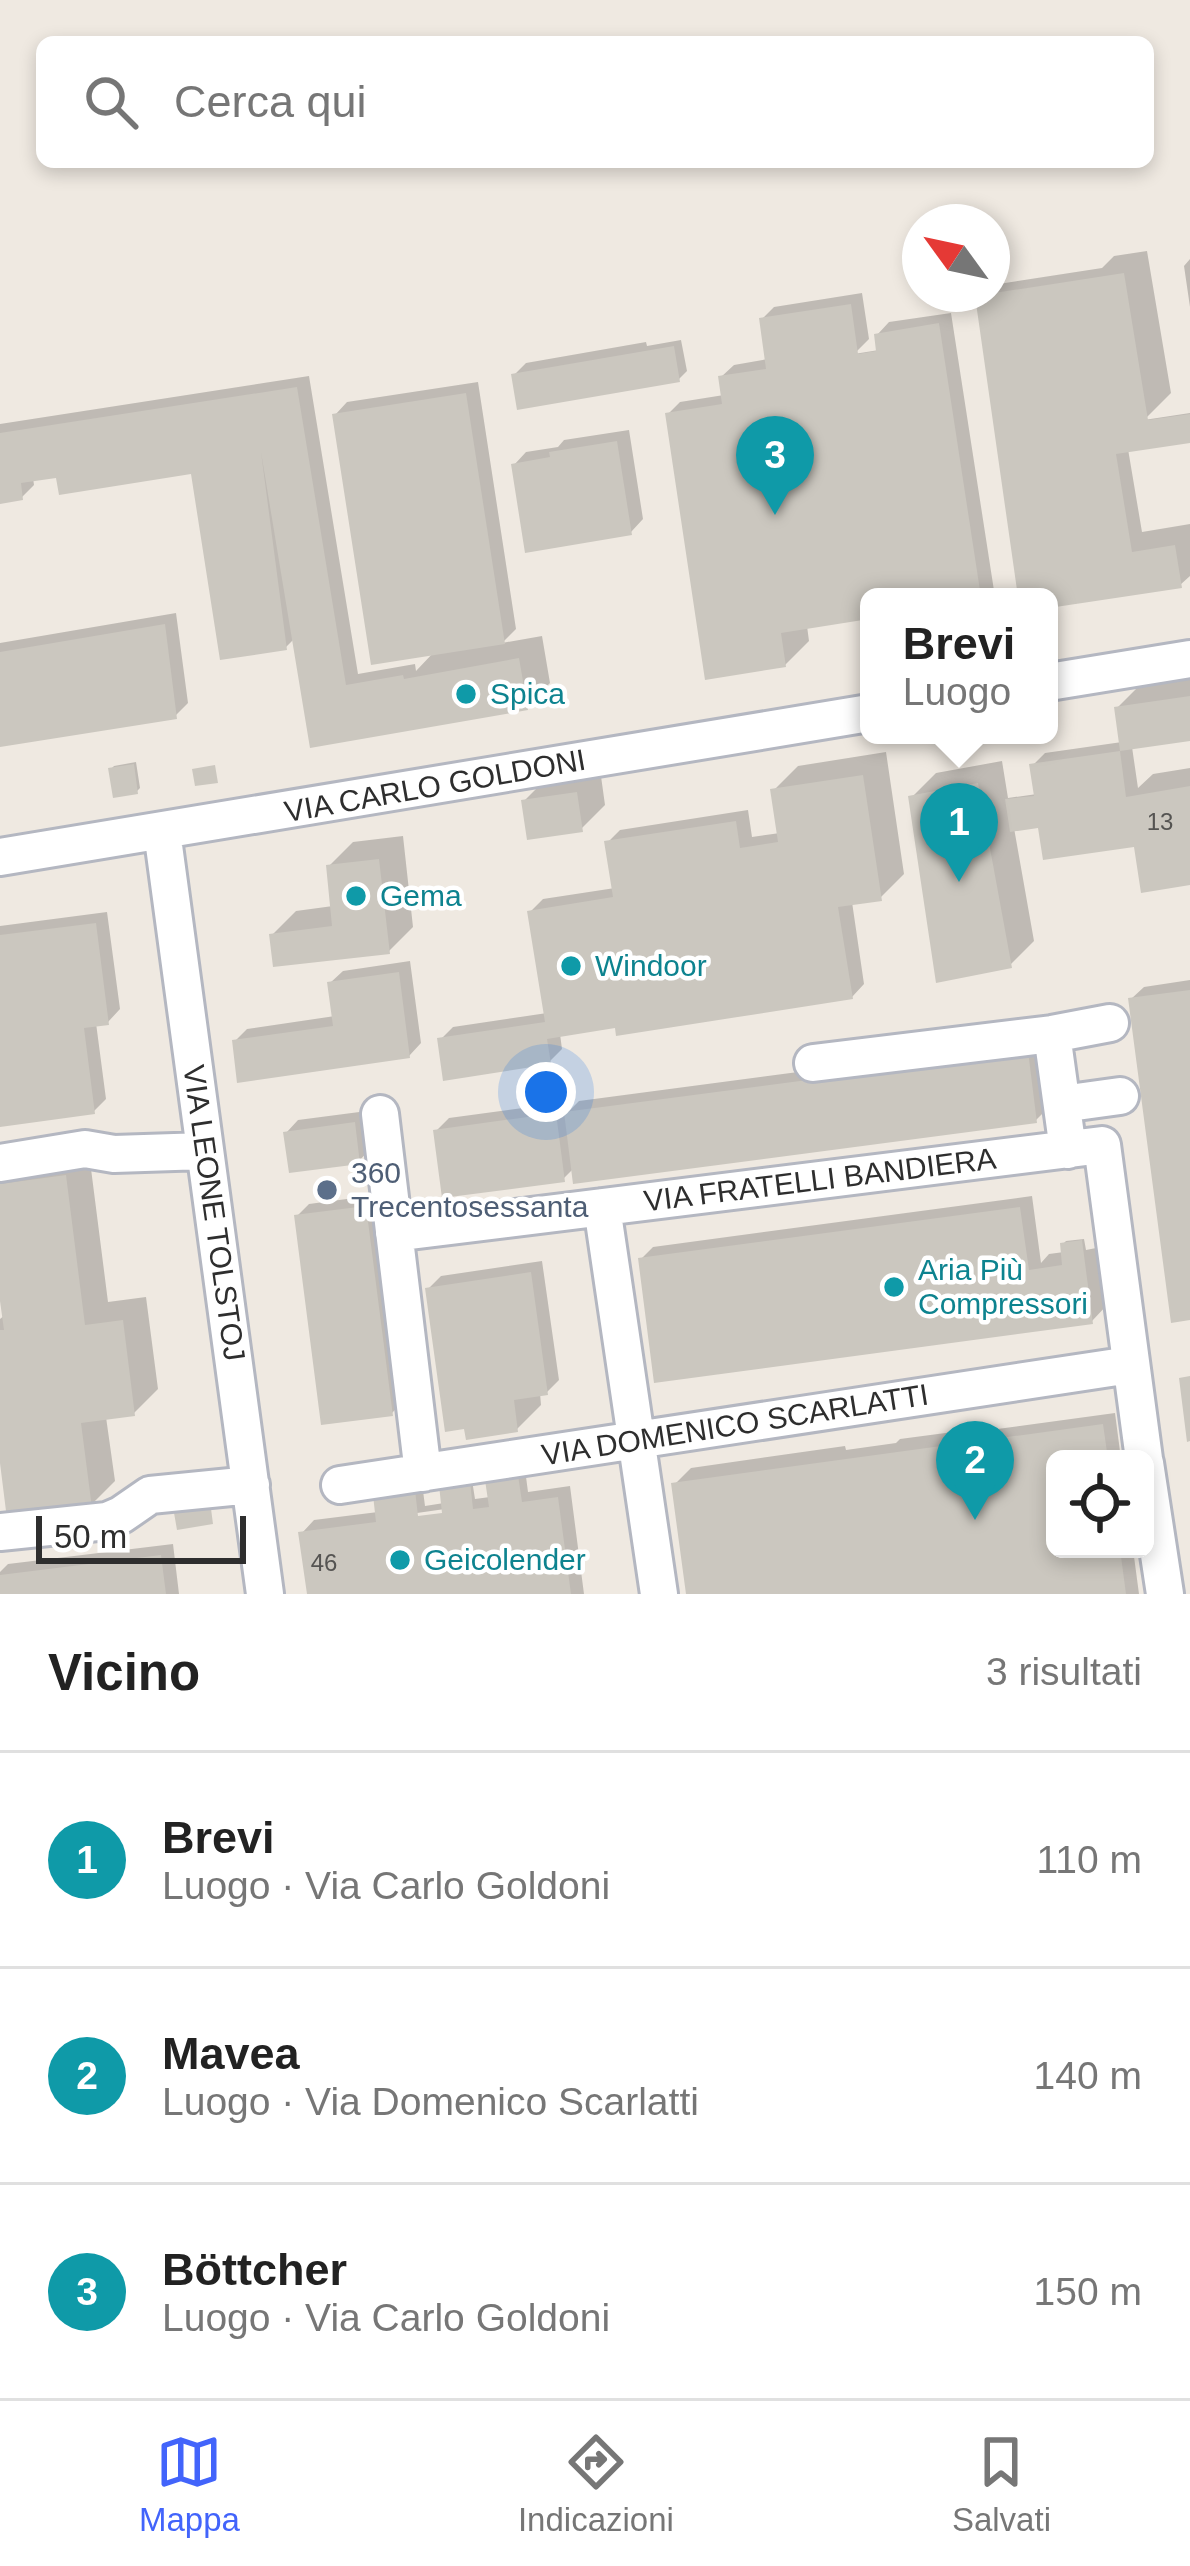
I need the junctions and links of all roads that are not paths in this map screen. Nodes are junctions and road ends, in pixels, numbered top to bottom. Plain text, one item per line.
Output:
1 (1190, 658) edge
2 (1058, 680) edge
3 (860, 714) edge
4 (162, 831) junction
5 (0, 857) edge
6 (1110, 1024) dead end
7 (1052, 1034) junction
8 (813, 1063) dead end
9 (1120, 1096) dead end
10 (1062, 1104) junction
11 (380, 1114) dead end
12 (1085, 1148) junction
13 (205, 1151) junction
14 (0, 1163) edge
15 (602, 1207) junction
16 (394, 1233) junction
17 (1130, 1365) junction
18 (636, 1439) junction
19 (1143, 1450) edge
20 (423, 1473) junction
21 (250, 1485) junction
22 (340, 1485) dead end
23 (1154, 1521) edge
24 (0, 1532) edge
25 (266, 1594) edge
26 (659, 1594) edge
27 (1165, 1594) edge

1 - 2 street
3 - 4 street, VIA CARLO GOLDONI
4 - 5 street, VIA CARLO GOLDONI
4 - 13 street, VIA LEONE TOLSTOJ
6 - 7 street
7 - 8 street
7 - 10 street
9 - 10 street
10 - 12 street
11 - 16 street
12 - 15 street, VIA FRATELLI BANDIERA
12 - 17 street
13 - 14 street
13 - 21 street, VIA LEONE TOLSTOJ
15 - 16 street, VIA FRATELLI BANDIERA
15 - 18 street
16 - 20 street
17 - 18 street, VIA DOMENICO SCARLATTI
17 - 19 street
18 - 20 street, VIA DOMENICO SCARLATTI
18 - 26 street
20 - 22 street, VIA DOMENICO SCARLATTI
21 - 24 street
21 - 25 street, VIA LEONE TOLSTOJ
23 - 27 street

